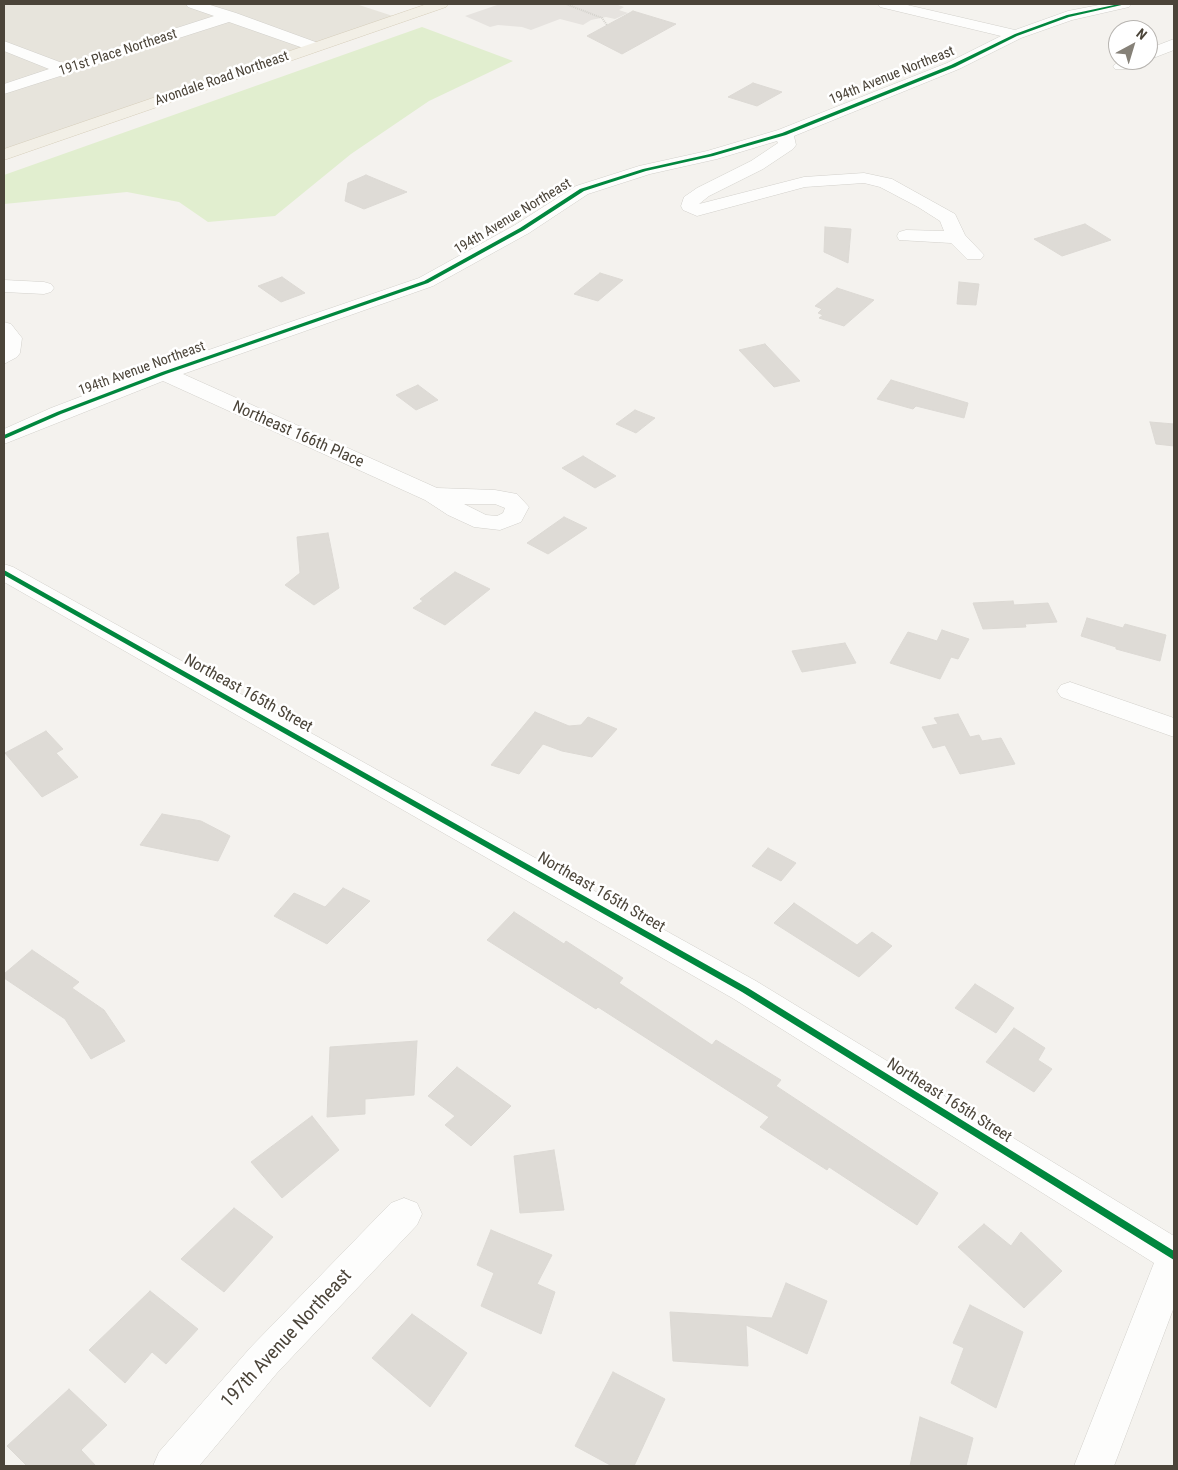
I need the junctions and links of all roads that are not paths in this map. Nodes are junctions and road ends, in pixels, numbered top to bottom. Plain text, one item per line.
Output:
1 (193, 4) edge
2 (441, 4) edge
3 (885, 4) edge
4 (1124, 4) edge
5 (231, 16) junction
6 (1016, 36) junction
7 (1174, 44) edge
8 (4, 46) edge
9 (316, 47) junction
10 (1158, 51) edge
11 (65, 70) junction
12 (4, 89) edge
13 (784, 134) junction
14 (4, 155) edge
15 (906, 236) dead end
16 (956, 237) junction
17 (974, 255) dead end
18 (4, 286) edge
19 (44, 288) dead end
20 (4, 328) edge
21 (4, 358) edge
22 (164, 373) junction
23 (4, 437) edge
24 (433, 495) dead end
25 (4, 572) edge
26 (1070, 691) dead end
27 (1174, 728) edge
28 (404, 1214) dead end
29 (1174, 1257) edge
30 (173, 1466) edge
31 (1094, 1466) edge

1 - 5 street
2 - 9 main road, Avondale Road Northeast
3 - 6 street
4 - 6 street, 194th Avenue Northeast
5 - 9 street
5 - 11 street, 191st Place Northeast
6 - 13 street, 194th Avenue Northeast
7 - 10 street
8 - 11 street
9 - 14 main road, Avondale Road Northeast
11 - 12 street, 191st Place Northeast
13 - 16 street
13 - 22 street, 194th Avenue Northeast
15 - 16 street
16 - 17 street
18 - 19 street
20 - 21 street
22 - 23 street, 194th Avenue Northeast
22 - 24 street, Northeast 166th Place
25 - 29 street, Northeast 165th Street
26 - 27 street
28 - 30 street, 197th Avenue Northeast
29 - 31 street

